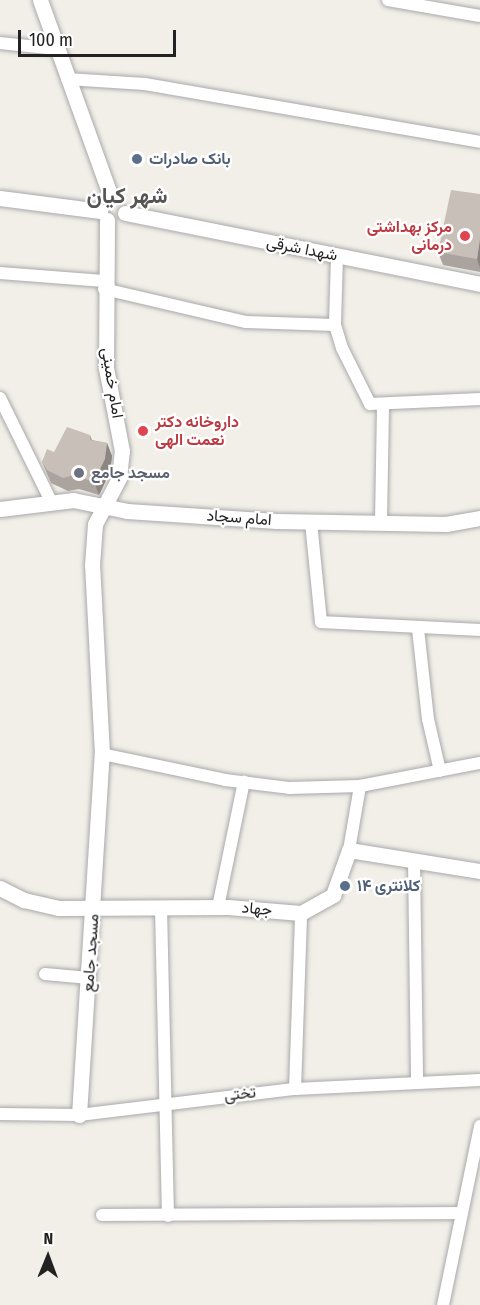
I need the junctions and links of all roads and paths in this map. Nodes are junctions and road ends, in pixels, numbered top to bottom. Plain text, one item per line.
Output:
1 (40, 0) edge
2 (388, 0) edge
3 (480, 16) edge
4 (0, 43) edge
5 (57, 49) junction
6 (67, 79) junction
7 (480, 142) edge
8 (111, 197) junction
9 (0, 198) edge
10 (125, 213) junction
11 (104, 215) junction
12 (337, 256) junction
13 (0, 273) edge
14 (480, 284) edge
15 (104, 285) junction
16 (335, 325) junction
17 (0, 398) edge
18 (480, 399) edge
19 (383, 404) junction
20 (51, 501) junction
21 (105, 507) junction
22 (0, 509) edge
23 (480, 518) edge
24 (311, 522) junction
25 (381, 522) junction
26 (418, 629) junction
27 (480, 630) edge
28 (102, 754) junction
29 (480, 763) edge
30 (440, 771) junction
31 (244, 782) junction
32 (360, 786) junction
33 (349, 850) junction
34 (414, 861) junction
35 (480, 871) edge
36 (0, 888) edge
37 (218, 907) junction
38 (161, 908) junction
39 (94, 909) junction
40 (301, 913) junction
41 (45, 974) dead end
42 (89, 978) junction
43 (480, 1080) edge
44 (417, 1081) junction
45 (295, 1089) junction
46 (165, 1102) junction
47 (0, 1114) edge
48 (79, 1115) junction
49 (480, 1126) edge
50 (462, 1213) junction
51 (102, 1215) dead end
52 (168, 1216) junction
53 (443, 1305) edge

1 - 5 street
2 - 3 street
4 - 5 street
5 - 6 street
6 - 7 street
6 - 8 street
8 - 10 street
8 - 11 street
9 - 11 street
10 - 11 street
10 - 12 street, شهدا شرقی
11 - 15 street, امام خمینی
12 - 14 street, شهدا شرقی
12 - 16 street
13 - 15 street
15 - 16 street
15 - 21 street, امام خمینی
16 - 19 street
17 - 20 street
18 - 19 street
19 - 25 street
20 - 21 street, امام سجاد
20 - 22 street, امام سجاد
21 - 24 street, امام سجاد
21 - 28 street, مسجد جامع
23 - 25 street, امام سجاد
24 - 25 street, امام سجاد
24 - 26 street
26 - 27 street
26 - 30 street
28 - 31 street
28 - 39 street, مسجد جامع
29 - 30 street
30 - 32 street
31 - 32 street
31 - 37 street
32 - 33 street
33 - 34 street
33 - 40 street
34 - 35 street
34 - 44 street
36 - 39 street, جهاد
37 - 38 street, جهاد
37 - 40 street, جهاد
38 - 39 street, جهاد
38 - 46 street
39 - 42 street, مسجد جامع
40 - 45 street
41 - 42 street
42 - 48 street, مسجد جامع
43 - 44 street, تختی
44 - 45 street, تختی
45 - 46 street, تختی
46 - 48 street, تختی
46 - 52 street
47 - 48 street, تختی
49 - 50 street
50 - 52 street
50 - 53 street
51 - 52 street

